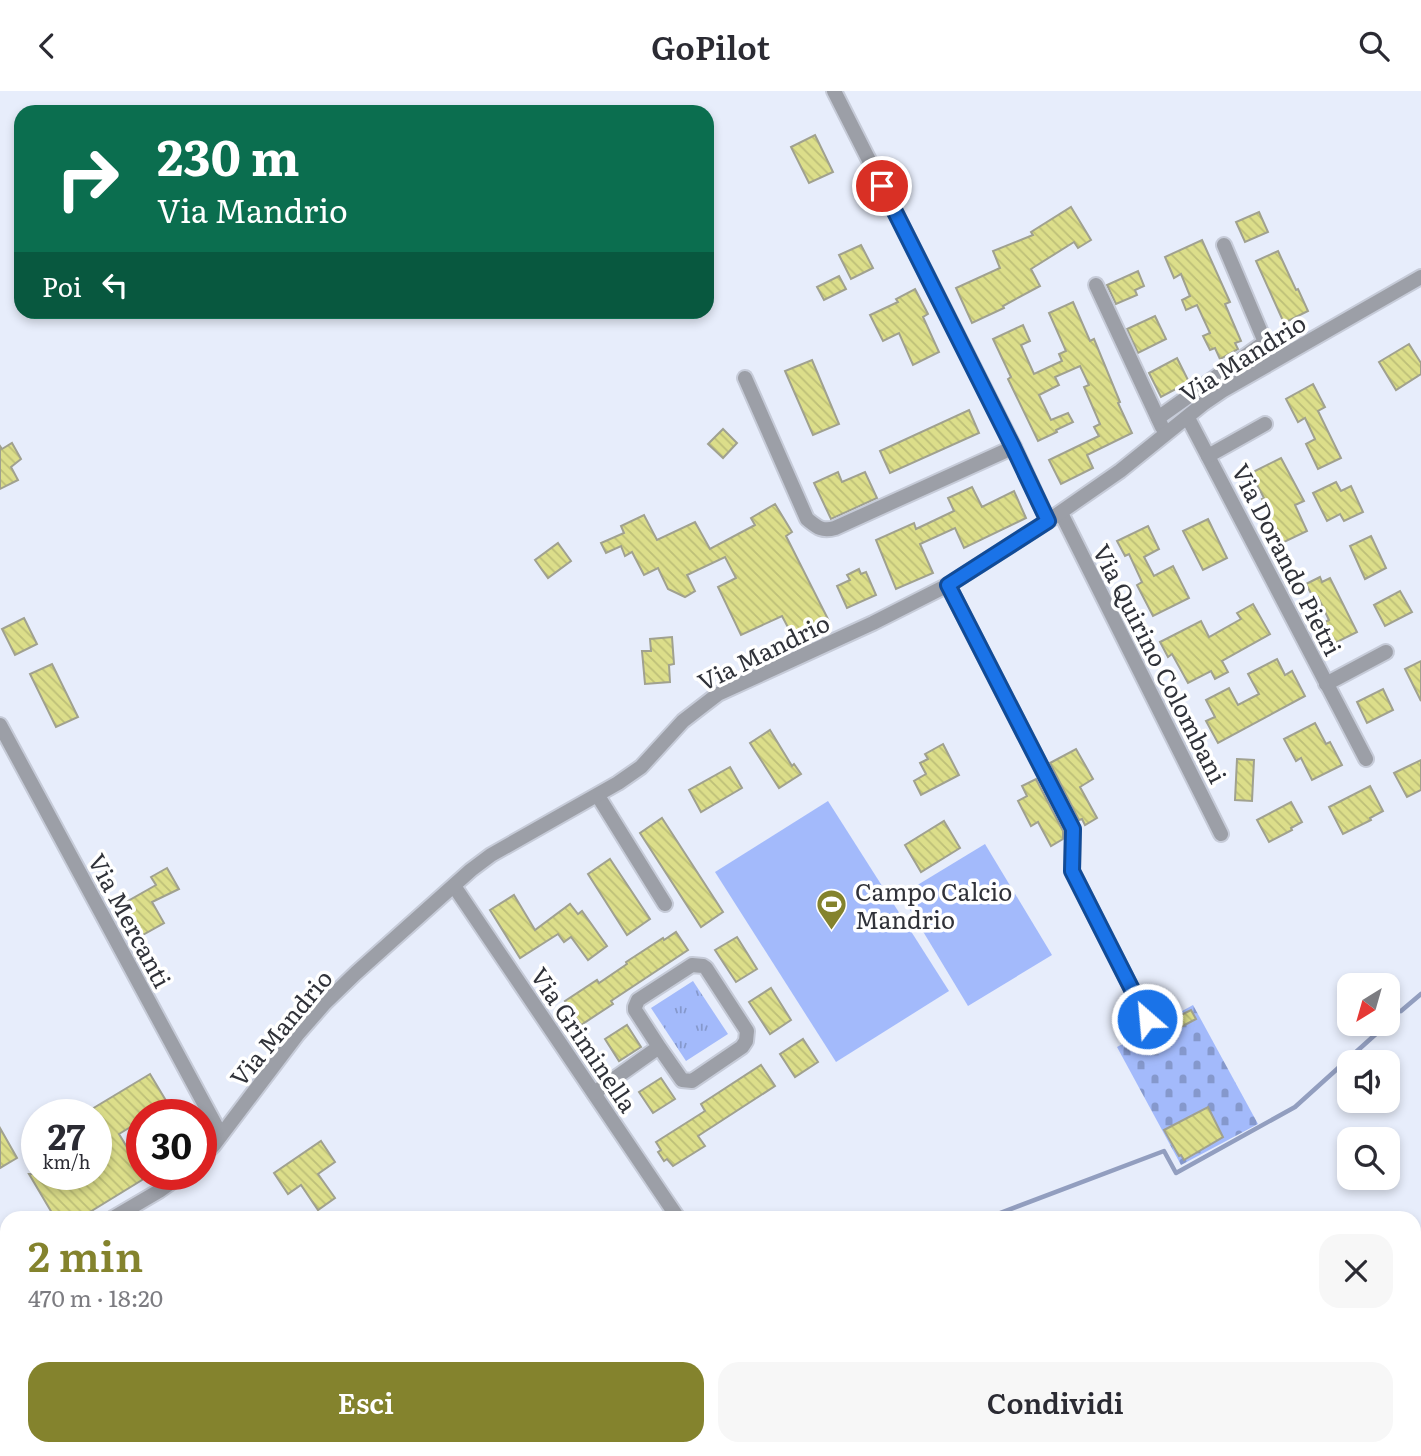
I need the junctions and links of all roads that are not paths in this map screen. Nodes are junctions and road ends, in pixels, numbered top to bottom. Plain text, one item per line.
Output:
1 (834, 91) edge
2 (1224, 245) dead end
3 (1421, 277) edge
4 (1096, 285) dead end
5 (746, 377) dead end
6 (1158, 418) junction
7 (1188, 418) junction
8 (1265, 424) dead end
9 (1166, 434) junction
10 (1013, 447) junction
11 (1208, 456) junction
12 (1055, 517) junction
13 (948, 585) junction
14 (1386, 652) dead end
15 (1326, 684) junction
16 (0, 726) edge
17 (1366, 759) dead end
18 (598, 796) junction
19 (1221, 834) dead end
20 (454, 886) junction
21 (665, 904) dead end
22 (1147, 1019) dead end
23 (659, 1047) junction
24 (594, 1093) junction
25 (221, 1135) junction
26 (217, 1140) edge
27 (160, 1190) edge
28 (125, 1211) edge
29 (673, 1211) edge

1 - 10 street, Via Quirino Colombani
2 - 6 street
3 - 7 street, Via Mandrio
4 - 6 street
5 - 10 street
6 - 9 street
7 - 9 street, Via Mandrio
7 - 11 street, Via Dorando Pietri
8 - 11 street, Via Dorando Pietri
9 - 12 street, Via Mandrio
10 - 12 street, Via Quirino Colombani
11 - 15 street, Via Dorando Pietri
12 - 13 street, Via Mandrio
12 - 19 street, Via Quirino Colombani
13 - 18 street, Via Mandrio
13 - 22 street
14 - 15 street, Via Dorando Pietri
15 - 17 street, Via Dorando Pietri
16 - 25 street, Via Mercanti
18 - 20 street, Via Mandrio
18 - 21 street
20 - 24 street, Via Griminella
20 - 25 street, Via Mandrio
23 - 23 street
23 - 24 street
24 - 29 street, Via Griminella
25 - 26 street, Via Mandrio
27 - 28 street

